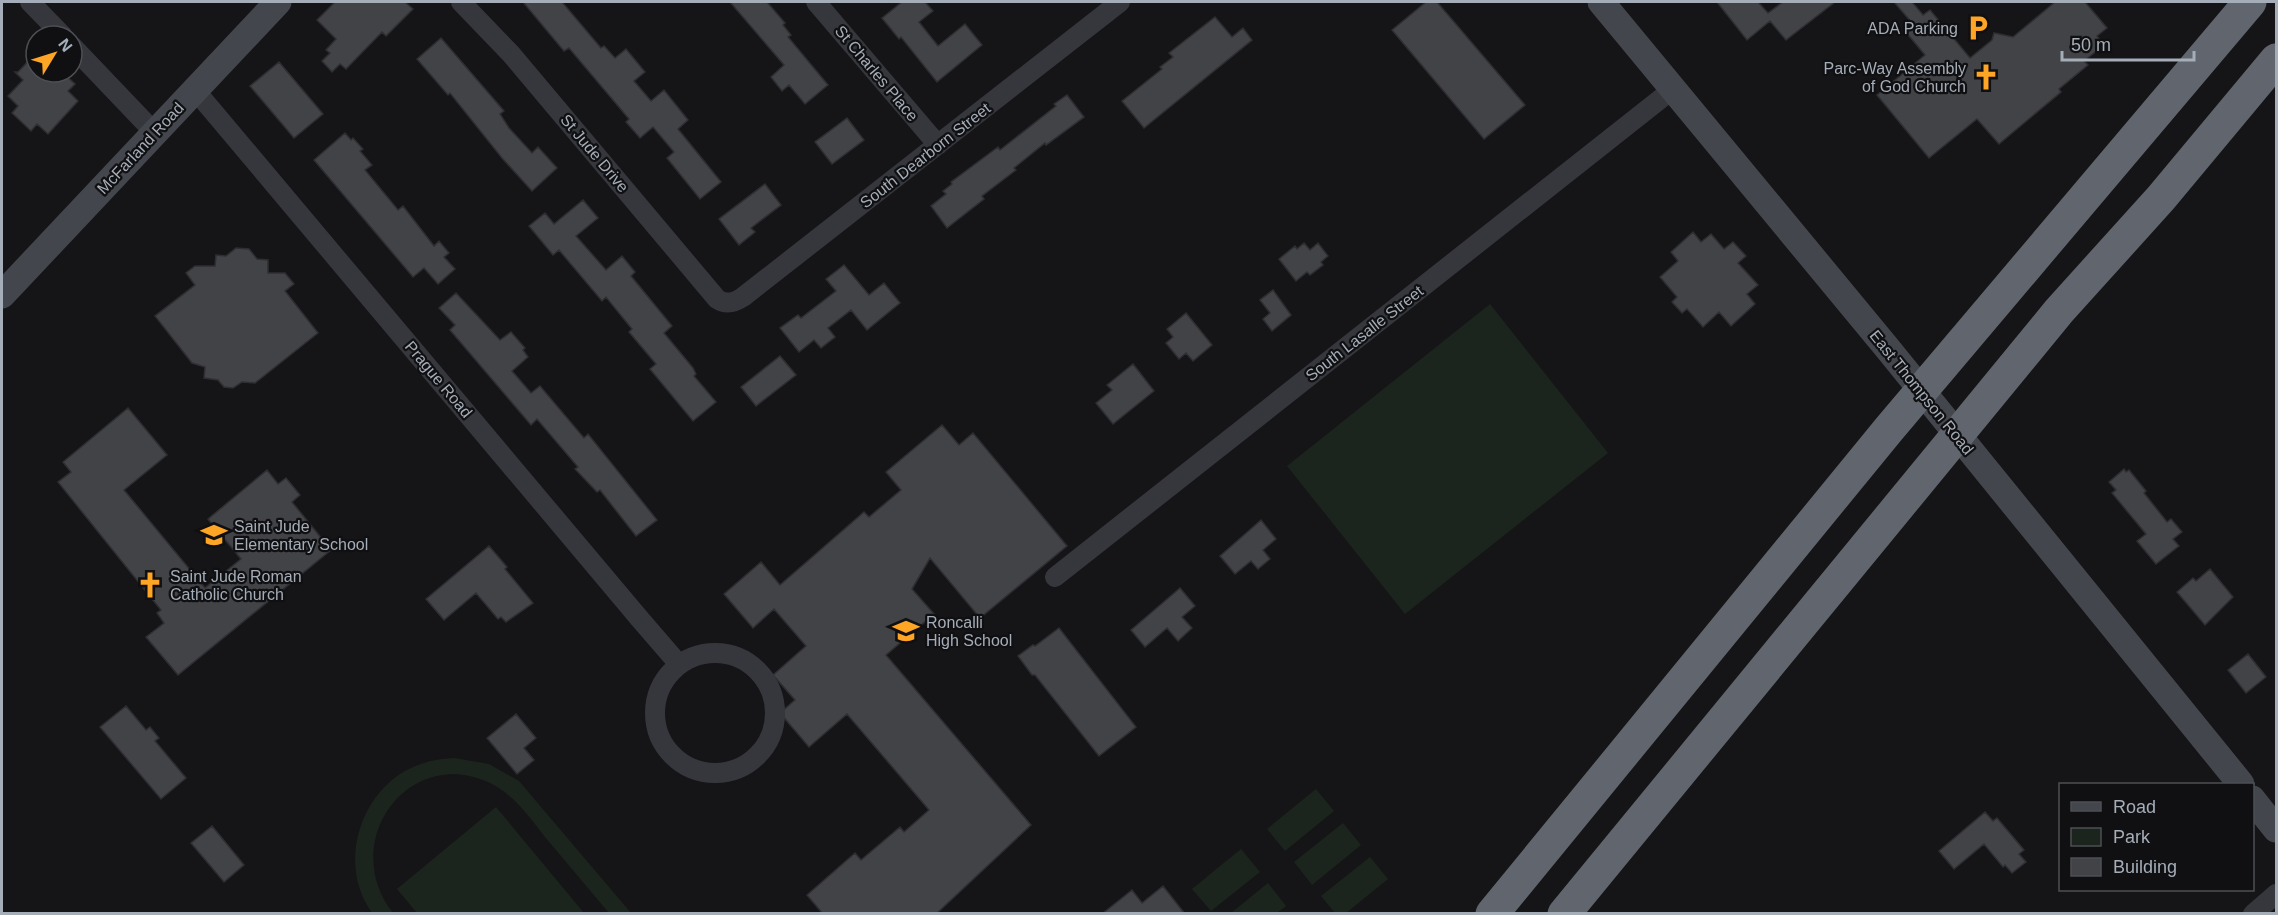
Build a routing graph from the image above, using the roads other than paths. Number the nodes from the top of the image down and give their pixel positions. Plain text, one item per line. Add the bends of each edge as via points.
1 (30, 2) edge
2 (276, 2) edge
3 (460, 2) edge
4 (816, 2) edge
5 (1120, 2) edge
6 (2250, 2) edge
7 (1608, 4) edge
8 (51, 24) edge
9 (84, 59) edge
10 (2277, 60) edge
11 (1673, 89) junction
12 (195, 90) junction
13 (154, 133) junction
14 (938, 145) junction
15 (2, 295) edge
16 (729, 303) joint
17 (1055, 577) dead end
18 (685, 661) junction
19 (2240, 783) edge
20 (2254, 800) edge
21 (2277, 829) edge
22 (2277, 894) edge
23 (1492, 914) edge
24 (1564, 914) edge
25 (2253, 914) edge

1 - 8 street
2 - 12 main road, McFarland Road
3 - 16 street, St Jude Drive via 511,54 717,299
4 - 14 street, St Charles Place
5 - 14 street, South Dearborn Street
6 - 23 highway via 1889,429
7 - 11 main road, East Thompson Road
9 - 13 street
10 - 24 highway via 2051,320
11 - 17 street, South Lasalle Street
11 - 19 main road, East Thompson Road
12 - 13 main road, McFarland Road
12 - 18 street, Prague Road via 639,618 677,662
13 - 15 main road, McFarland Road
14 - 16 street, South Dearborn Street via 743,297
18 - 18 street via 663,684 657,700 660,734 669,751 700,771 719,773 753,760 773,731 773,695 765,679 753,666 720,653
20 - 21 main road
22 - 25 street

